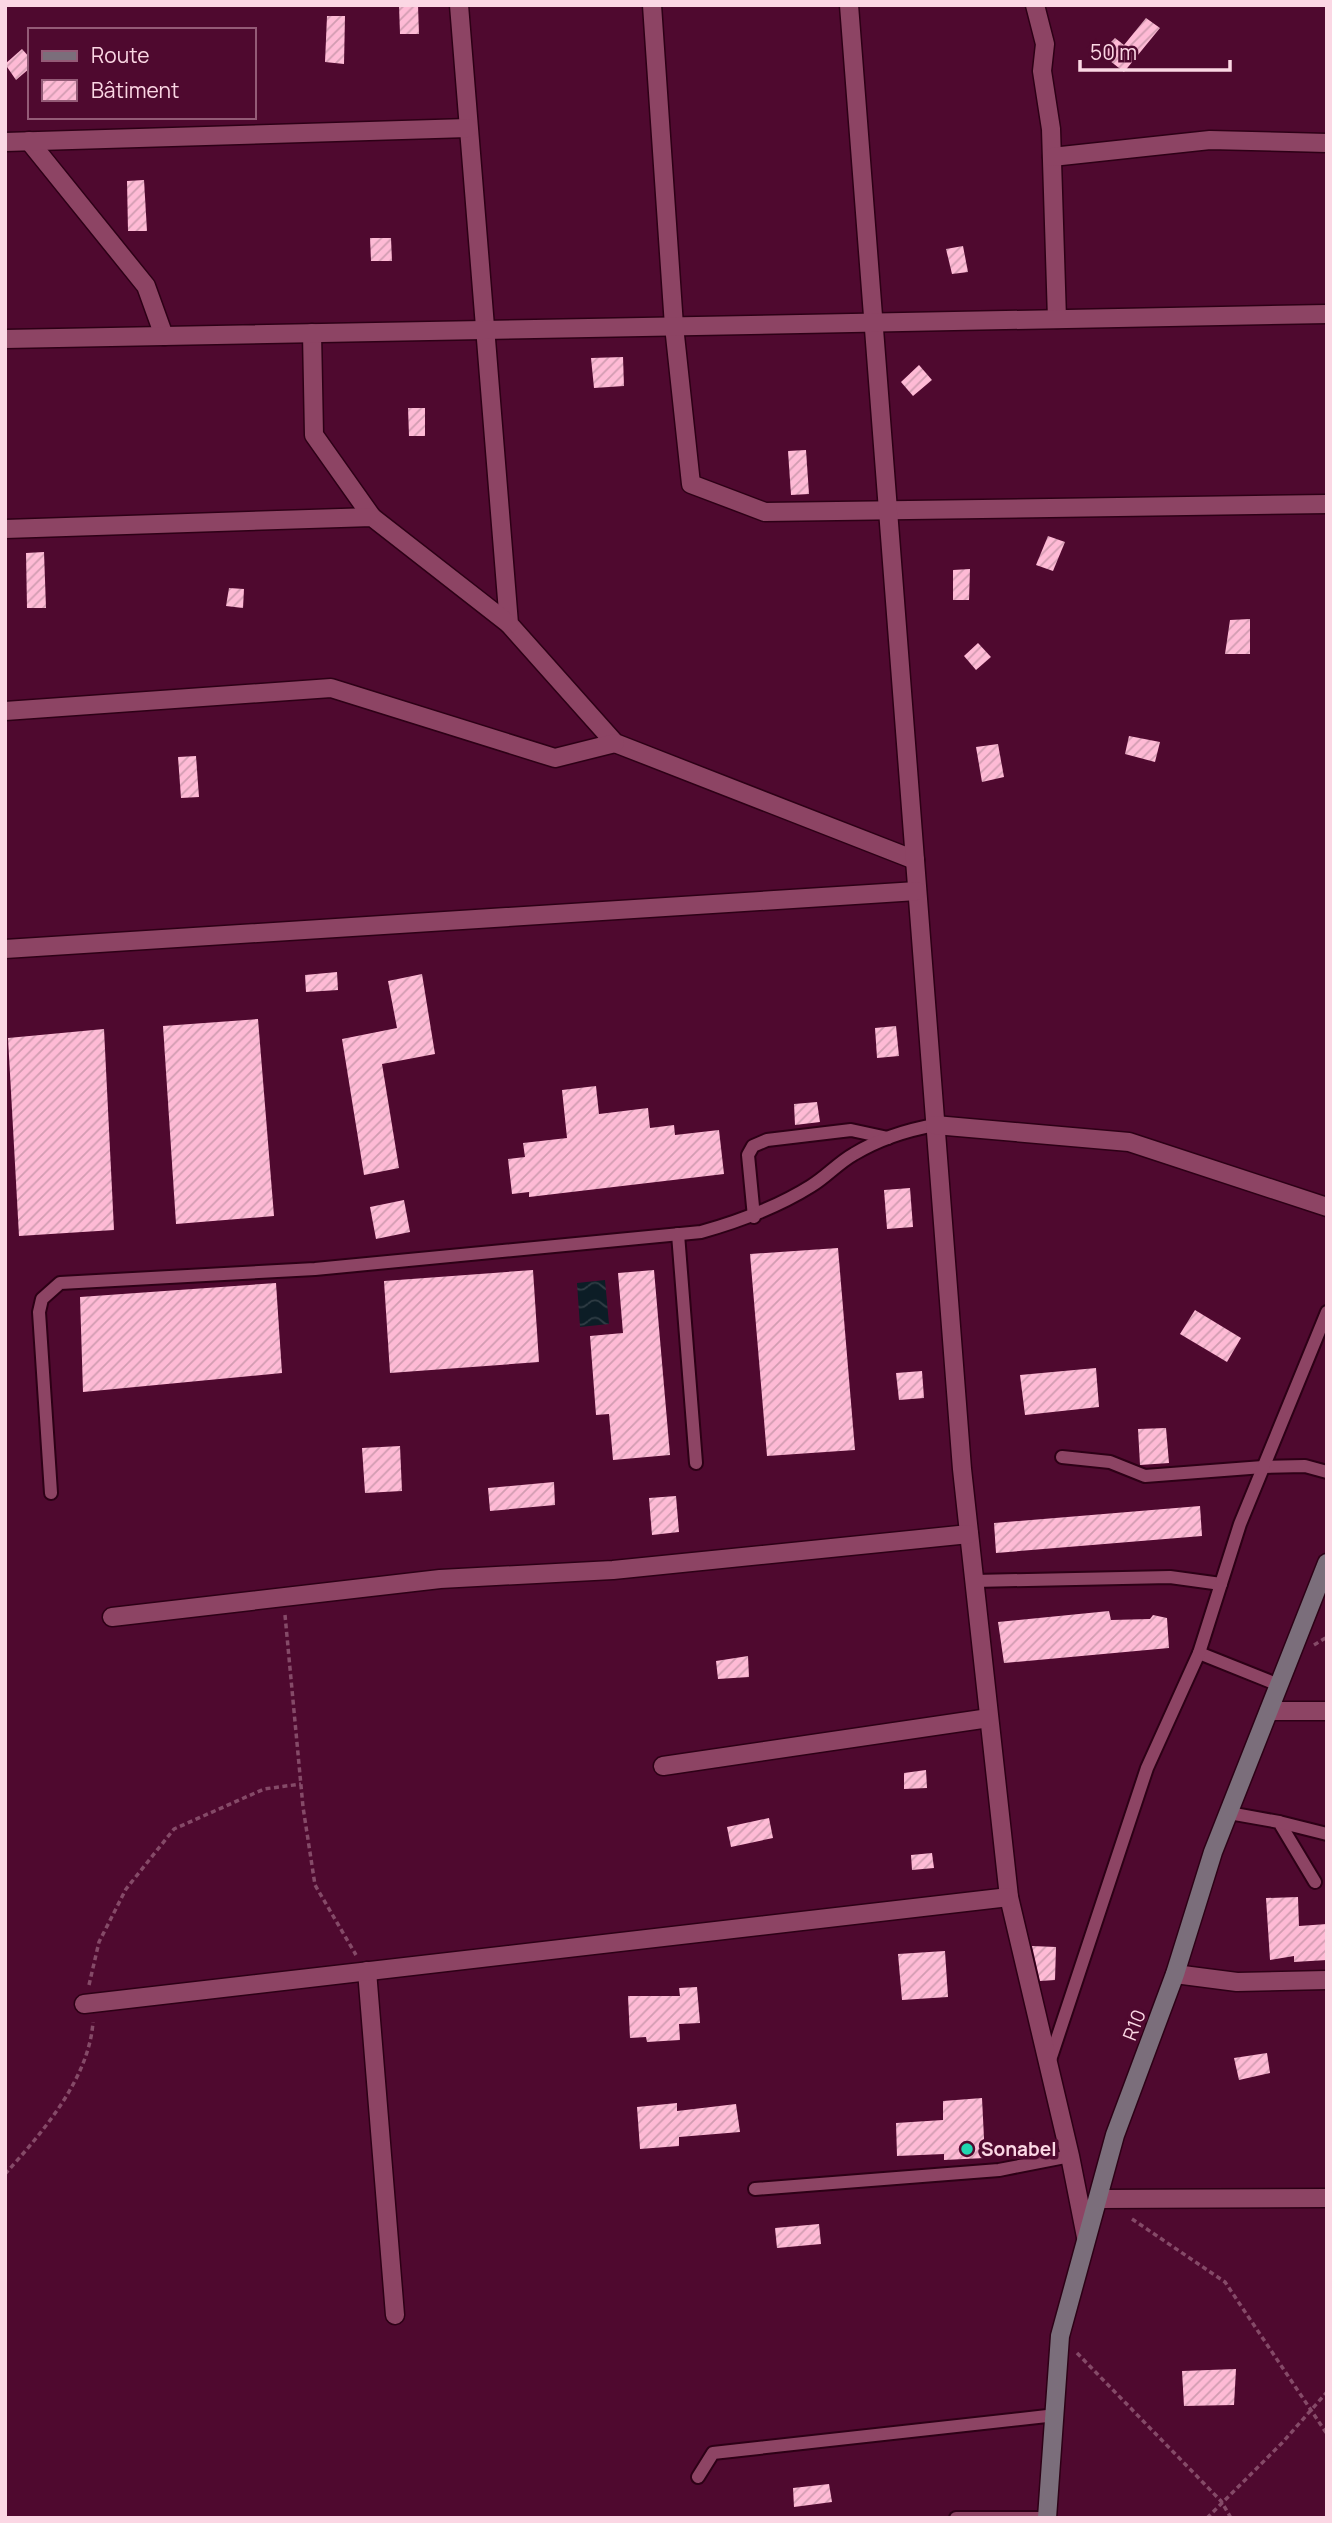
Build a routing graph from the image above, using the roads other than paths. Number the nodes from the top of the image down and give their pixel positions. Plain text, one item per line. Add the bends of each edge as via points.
1 (458, 5) edge
2 (652, 5) edge
3 (849, 5) edge
4 (1035, 5) edge
5 (468, 128) junction
6 (29, 141) junction
7 (5, 142) edge
8 (1327, 143) edge
9 (1052, 158) junction
10 (1327, 314) edge
11 (1057, 319) junction
12 (873, 323) junction
13 (674, 326) junction
14 (485, 330) junction
15 (312, 333) junction
16 (164, 336) junction
17 (5, 339) edge
18 (1327, 504) edge
19 (888, 512) junction
20 (372, 517) junction
21 (5, 529) edge
22 (509, 624) junction
23 (5, 711) edge
24 (615, 743) junction
25 (915, 860) junction
26 (917, 891) junction
27 (5, 949) edge
28 (935, 1125) junction
29 (889, 1138) junction
30 (1327, 1207) edge
31 (754, 1217) junction
32 (678, 1234) junction
33 (1327, 1312) edge
34 (1062, 1457) dead end
35 (696, 1463) dead end
36 (1263, 1467) junction
37 (1327, 1472) edge
38 (51, 1493) dead end
39 (969, 1534) junction
40 (1327, 1563) edge
41 (974, 1581) junction
42 (1221, 1584) junction
43 (112, 1617) dead end
44 (1199, 1653) junction
45 (1279, 1685) junction
46 (1269, 1711) junction
47 (1327, 1711) edge
48 (989, 1718) junction
49 (663, 1766) dead end
50 (1229, 1812) junction
51 (1279, 1822) junction
52 (1327, 1834) edge
53 (1315, 1882) dead end
54 (1009, 1897) junction
55 (367, 1971) junction
56 (1175, 1974) junction
57 (1327, 1980) edge
58 (89, 2003) road end
59 (1048, 2068) junction
60 (1070, 2156) junction
61 (755, 2189) dead end
62 (1327, 2197) edge
63 (1099, 2199) junction
64 (1086, 2237) junction
65 (394, 2315) dead end
66 (1056, 2415) junction
67 (698, 2477) dead end
68 (956, 2518) edge
69 (1047, 2518) edge

1 - 5 street
2 - 13 street
3 - 12 street
4 - 9 street via 1045,44 1042,71
5 - 6 street
5 - 14 street
6 - 7 street
6 - 16 street via 146,286
8 - 9 street via 1210,139
9 - 11 street
10 - 11 street
11 - 12 street
12 - 13 street
12 - 19 street
13 - 14 street
13 - 19 street via 691,484 765,512
14 - 15 street
14 - 22 street
15 - 16 street
15 - 20 street via 314,435
16 - 17 street
18 - 19 street
19 - 25 street
20 - 21 street
20 - 22 street
22 - 24 street
23 - 24 street via 331,688 555,758
24 - 25 street
25 - 26 street
26 - 27 street
26 - 28 street
28 - 29 lane
28 - 30 street via 1129,1142
28 - 39 street
29 - 31 lane via 853,1154 812,1185
29 - 31 lane via 851,1130 767,1140 753,1146 748,1155
31 - 32 lane
32 - 35 lane
32 - 38 lane via 315,1269 60,1283 42,1299 39,1312
33 - 36 lane
34 - 36 lane via 1110,1462 1145,1476
36 - 37 lane via 1305,1466
36 - 42 lane
39 - 41 street
39 - 43 street via 613,1570 440,1579
40 - 45 main road, R10
41 - 42 lane via 1170,1577
41 - 48 street
42 - 44 lane
44 - 45 lane
44 - 59 lane via 1147,1768
45 - 46 main road, R10
46 - 47 street
46 - 50 main road, R10
48 - 49 street
48 - 54 street
50 - 51 lane
50 - 56 main road, R10
51 - 52 lane
51 - 53 lane
54 - 55 street
54 - 59 street
55 - 58 street
55 - 65 street
56 - 57 street via 1237,1982
56 - 63 main road, R10 via 1115,2136
59 - 60 street
60 - 61 lane via 999,2170
60 - 64 street
62 - 63 street
63 - 64 main road, R10
64 - 66 main road, R10 via 1060,2336
66 - 67 lane via 713,2453
66 - 69 main road, R10
68 - 69 lane

